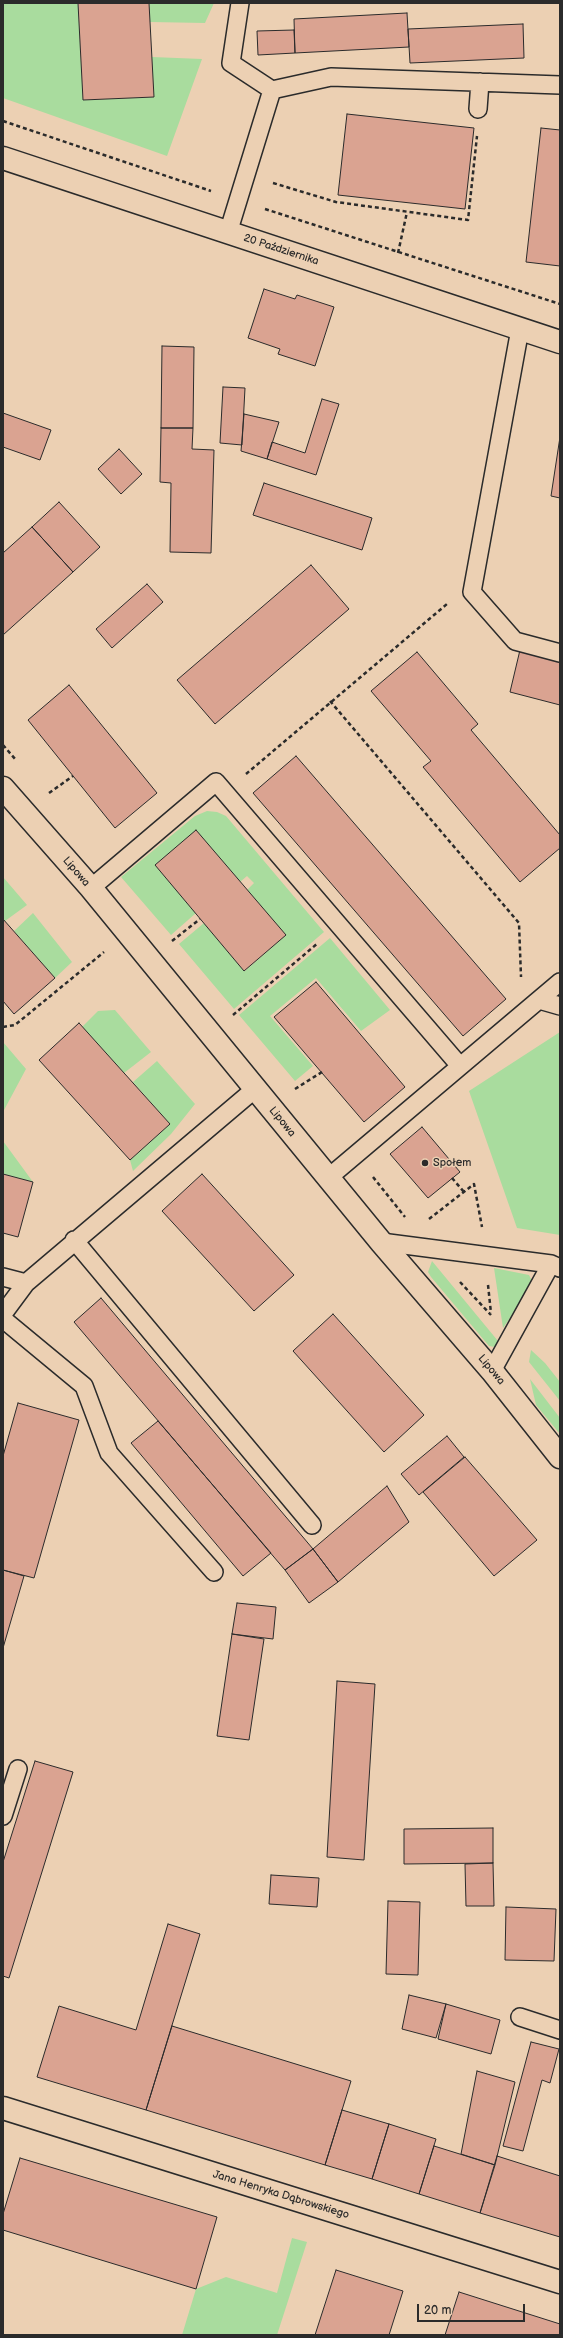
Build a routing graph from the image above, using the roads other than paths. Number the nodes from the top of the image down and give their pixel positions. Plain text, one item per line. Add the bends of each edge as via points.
1 (240, 3) edge
2 (480, 82) junction
3 (560, 84) edge
4 (272, 90) junction
5 (478, 109) dead end
6 (3, 158) edge
7 (228, 232) junction
8 (520, 329) junction
9 (560, 342) edge
10 (560, 653) edge
11 (3, 788) edge
12 (91, 888) junction
13 (560, 982) edge
14 (539, 1000) junction
15 (560, 1006) edge
16 (460, 1066) junction
17 (254, 1089) junction
18 (328, 1178) junction
19 (74, 1240) junction
20 (381, 1242) junction
21 (555, 1266) edge
22 (3, 1277) edge
23 (26, 1283) junction
24 (3, 1314) edge
25 (3, 1319) edge
26 (492, 1371) junction
27 (560, 1457) edge
28 (312, 1525) dead end
29 (214, 1572) dead end
30 (18, 1769) dead end
31 (3, 1816) edge
32 (520, 2017) dead end
33 (560, 2030) edge
34 (3, 2108) edge
35 (560, 2282) edge

1 - 4 lane via 231,63
2 - 3 lane
2 - 4 lane via 330,77
2 - 5 lane
4 - 7 lane
6 - 7 street, 20 Października
7 - 8 street, 20 Października
8 - 9 street, 20 Października
8 - 10 lane via 472,592 515,641
11 - 12 street, Lipowa
12 - 16 lane via 216,782
12 - 17 street, Lipowa
13 - 14 lane
14 - 15 lane
14 - 16 lane
16 - 18 lane
17 - 18 street, Lipowa
17 - 19 lane
18 - 20 street, Lipowa
19 - 23 lane
19 - 28 lane
20 - 21 lane
20 - 26 street, Lipowa
21 - 26 lane
22 - 23 lane
23 - 24 lane
25 - 29 lane via 84,1386 109,1453
26 - 27 street, Lipowa
30 - 31 lane
32 - 33 lane
34 - 35 street, Jana Henryka Dąbrowskiego

